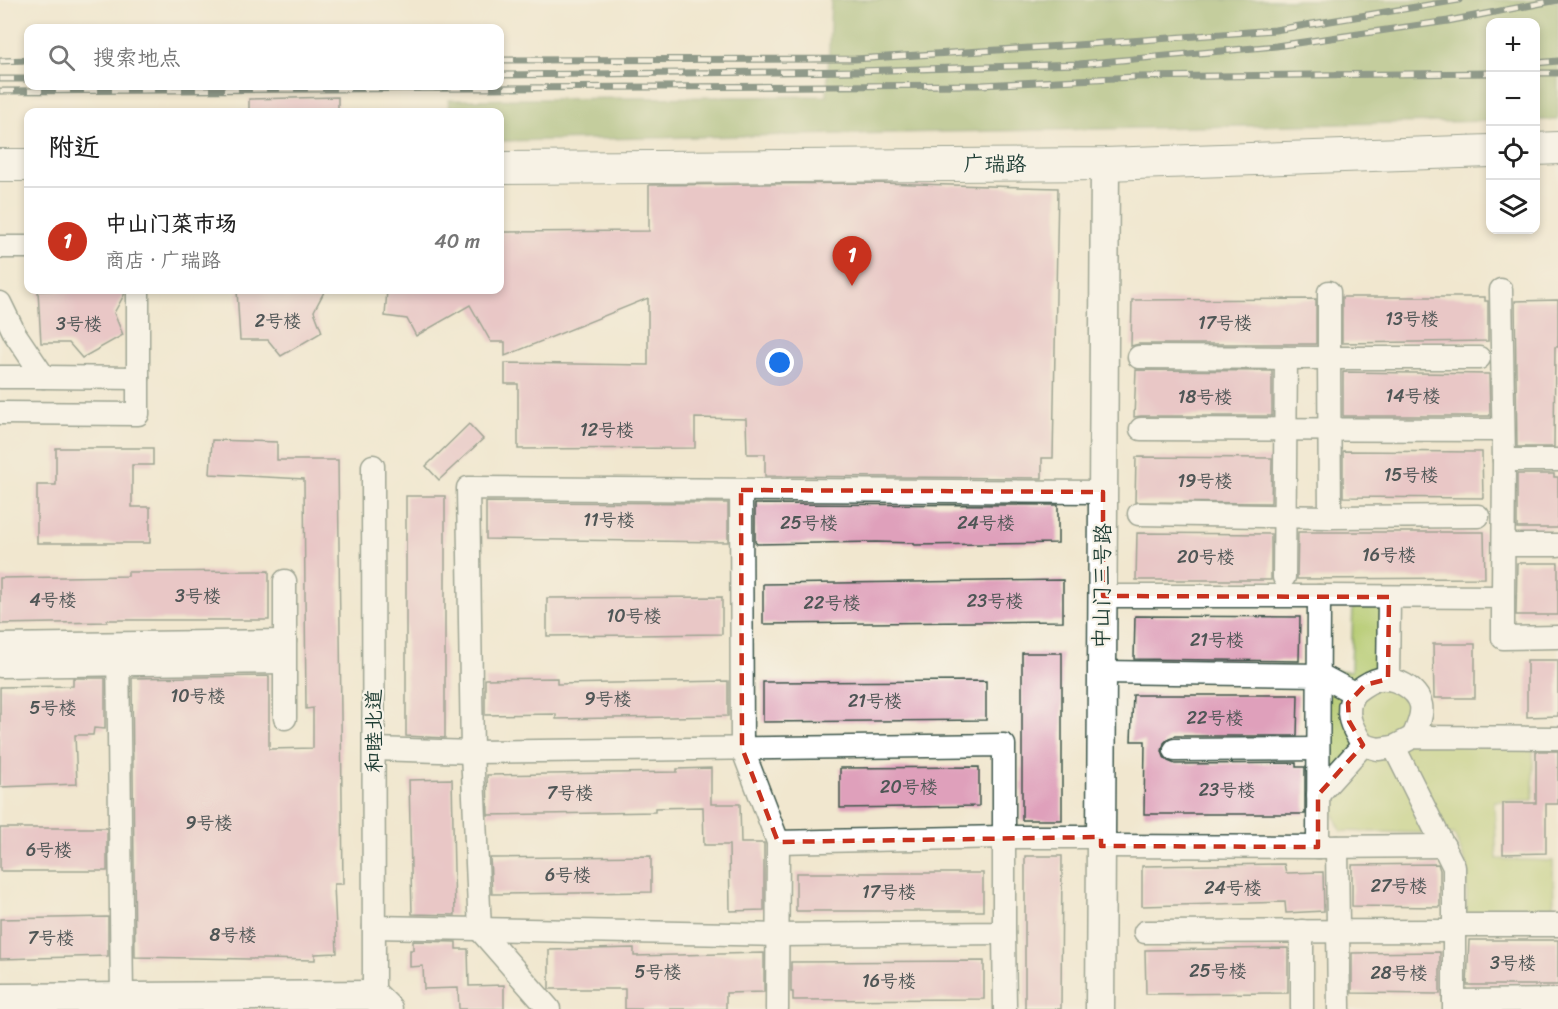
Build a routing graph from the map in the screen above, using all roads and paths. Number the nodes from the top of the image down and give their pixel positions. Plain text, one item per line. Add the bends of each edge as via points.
1 (1558, 148) edge
2 (1540, 149) edge
3 (1486, 151) edge
4 (1105, 164) junction
5 (0, 165) edge
6 (24, 165) edge
7 (504, 168) edge
8 (0, 247) edge
9 (24, 247) edge
10 (1501, 290) dead end
11 (1329, 292) dead end
12 (138, 294) edge
13 (0, 303) edge
14 (1139, 357) dead end
15 (1286, 358) junction
16 (1329, 358) junction
17 (1479, 358) dead end
18 (0, 377) edge
19 (44, 377) junction
20 (138, 378) junction
21 (0, 413) edge
22 (1141, 429) dead end
23 (1330, 429) junction
24 (1285, 430) junction
25 (1503, 430) junction
26 (1504, 460) junction
27 (1558, 460) edge
28 (373, 466) dead end
29 (741, 490) junction
30 (1103, 492) junction
31 (1138, 514) dead end
32 (1478, 516) dead end
33 (1284, 517) junction
34 (1330, 517) junction
35 (1504, 545) junction
36 (1558, 545) edge
37 (1284, 577) dead end
38 (285, 581) dead end
39 (1103, 596) junction
40 (1319, 596) junction
41 (1389, 597) junction
42 (1503, 597) junction
43 (1558, 637) edge
44 (0, 645) edge
45 (284, 651) junction
46 (119, 653) junction
47 (0, 666) edge
48 (1102, 672) junction
49 (1320, 675) junction
50 (1388, 679) junction
51 (1354, 693) junction
52 (285, 717) dead end
53 (1558, 738) edge
54 (1404, 742) junction
55 (1363, 746) junction
56 (742, 748) junction
57 (374, 749) junction
58 (1318, 749) junction
59 (1175, 750) dead end
60 (472, 752) junction
61 (1318, 795) junction
62 (1003, 837) junction
63 (778, 842) junction
64 (1101, 842) junction
65 (1444, 846) junction
66 (1328, 847) junction
67 (1558, 925) edge
68 (374, 927) junction
69 (1455, 928) junction
70 (480, 930) junction
71 (1302, 931) junction
72 (1338, 931) junction
73 (1145, 932) dead end
74 (1004, 933) junction
75 (778, 935) junction
76 (0, 998) edge
77 (122, 998) junction
78 (1558, 1000) edge
79 (381, 1002) edge
80 (1454, 1005) edge
81 (549, 1009) edge
82 (777, 1009) edge
83 (1005, 1009) edge
84 (1100, 1009) edge
85 (1302, 1009) edge
86 (1339, 1009) edge

1 - 2 main road
3 - 4 main road, 广瑞路
4 - 7 main road, 广瑞路
4 - 30 street, 中山门三号路
5 - 6 main road
8 - 9 street
10 - 25 street
11 - 16 street
12 - 20 street
13 - 19 street
14 - 15 street
15 - 16 street
15 - 24 street
16 - 17 street
16 - 23 street
18 - 19 street
19 - 20 street
20 - 21 street via 138,414
22 - 24 street
23 - 24 street
23 - 25 street
23 - 34 street
24 - 33 street
25 - 26 street
26 - 27 street
26 - 35 street
28 - 57 street, 和睦北道
29 - 30 street
29 - 56 street
29 - 60 street via 468,488
30 - 39 street, 中山门三号路
31 - 33 street
32 - 34 street
33 - 34 street
33 - 37 street
35 - 36 street
35 - 42 street
38 - 45 street
39 - 40 street
39 - 48 street, 中山门三号路
40 - 41 street
40 - 49 street
41 - 42 street
41 - 50 street
42 - 43 street via 1503,638
44 - 46 street
45 - 46 street
45 - 52 street
46 - 47 street
46 - 77 street
48 - 49 street
48 - 64 street, 中山门三号路
49 - 51 street
49 - 58 street
50 - 51 street via 1377,680
50 - 54 street via 1413,690 1421,705 1420,723
51 - 55 street via 1348,704 1350,721
53 - 54 street
54 - 55 street via 1378,749
54 - 65 street
55 - 61 street
56 - 60 street
56 - 62 street via 1004,745
56 - 63 street
57 - 60 street
57 - 68 street, 和睦北道
58 - 59 street
58 - 61 street
60 - 70 street
61 - 66 street
62 - 63 street
62 - 64 street
62 - 74 street
63 - 75 street
64 - 66 street
64 - 84 street, 中山门三号路
65 - 66 street
65 - 69 street via 1454,867
66 - 72 street
67 - 69 street
68 - 70 street
68 - 79 street, 和睦北道
69 - 72 street
69 - 80 street
70 - 75 street
70 - 81 street
71 - 72 street
71 - 73 street
71 - 85 street
72 - 86 street
74 - 75 street
74 - 83 street
75 - 82 street
76 - 77 street
77 - 79 street
78 - 80 street

